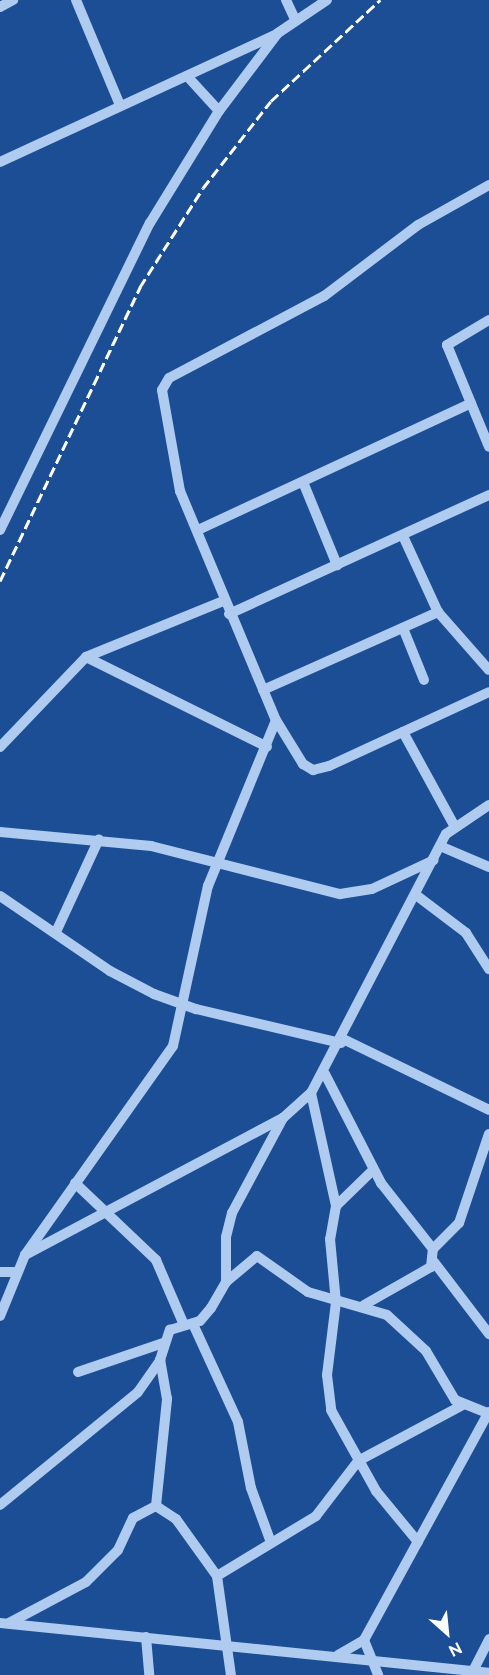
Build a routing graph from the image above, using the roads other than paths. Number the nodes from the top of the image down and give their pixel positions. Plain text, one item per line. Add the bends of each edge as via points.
1 (13, 0) edge
2 (76, 0) edge
3 (286, 0) edge
4 (327, 0) edge
5 (0, 7) edge
6 (296, 21) junction
7 (278, 33) junction
8 (187, 76) junction
9 (120, 105) junction
10 (219, 111) junction
11 (0, 162) edge
12 (489, 185) edge
13 (489, 320) edge
14 (471, 404) junction
15 (489, 447) edge
16 (303, 482) junction
17 (489, 495) edge
18 (0, 530) edge
19 (198, 530) junction
20 (403, 536) junction
21 (337, 565) junction
22 (223, 601) junction
23 (438, 612) junction
24 (229, 614) junction
25 (404, 628) junction
26 (86, 657) junction
27 (489, 670) edge
28 (424, 680) dead end
29 (263, 690) junction
30 (489, 692) edge
31 (276, 720) junction
32 (404, 732) junction
33 (0, 747) edge
34 (267, 747) junction
35 (489, 805) edge
36 (454, 825) junction
37 (0, 832) edge
38 (99, 839) junction
39 (440, 846) junction
40 (219, 860) junction
41 (434, 860) junction
42 (489, 867) edge
43 (0, 896) edge
44 (416, 896) junction
45 (56, 932) junction
46 (488, 964) edge
47 (184, 1005) junction
48 (342, 1041) junction
49 (325, 1074) junction
50 (311, 1093) junction
51 (489, 1110) edge
52 (283, 1118) junction
53 (489, 1134) edge
54 (373, 1170) junction
55 (75, 1183) junction
56 (336, 1206) junction
57 (104, 1214) junction
58 (433, 1249) junction
59 (25, 1255) junction
60 (434, 1262) junction
61 (0, 1272) edge
62 (16, 1272) junction
63 (226, 1282) junction
64 (336, 1302) junction
65 (364, 1305) junction
66 (0, 1316) edge
67 (188, 1325) junction
68 (489, 1334) edge
69 (163, 1343) junction
70 (160, 1360) junction
71 (78, 1372) dead end
72 (462, 1405) junction
73 (488, 1416) edge
74 (358, 1461) junction
75 (0, 1505) edge
76 (156, 1506) junction
77 (270, 1540) junction
78 (418, 1542) junction
79 (217, 1576) junction
80 (4, 1623) edge
81 (146, 1636) junction
82 (489, 1639) edge
83 (364, 1640) junction
84 (226, 1646) junction
85 (338, 1655) junction
86 (374, 1662) junction
87 (412, 1671) edge
88 (473, 1671) junction
89 (489, 1673) edge
90 (150, 1675) edge
91 (231, 1675) edge
92 (378, 1675) edge

1 - 5 street
2 - 9 street
3 - 6 street
4 - 6 street
6 - 7 street
7 - 8 street
7 - 10 street
8 - 9 street
8 - 10 street
9 - 11 street
10 - 18 street via 100,318
12 - 19 street via 418,225 324,296 166,382 162,396 177,481
13 - 14 street via 447,340
14 - 15 street
14 - 16 street
16 - 19 street
16 - 21 street
17 - 20 street
19 - 22 street
20 - 21 street
20 - 23 street
21 - 24 street
22 - 24 street
22 - 26 street
23 - 25 street
23 - 27 street
24 - 29 street
25 - 28 street
25 - 29 street
26 - 33 street
26 - 34 street
29 - 31 street
30 - 32 street
31 - 32 street via 303,764 313,770
31 - 34 street
32 - 36 street
34 - 40 street
35 - 36 street
36 - 39 street
37 - 38 street
38 - 40 street
38 - 45 street
39 - 41 street
39 - 42 street
40 - 41 street via 340,894 372,889
40 - 47 street via 202,908
41 - 44 street
43 - 45 street
44 - 46 street via 450,917
44 - 48 street
45 - 47 street via 110,972
47 - 48 street
47 - 55 street via 173,1046
48 - 49 street
48 - 51 street
49 - 50 street
49 - 54 street
50 - 52 street
50 - 56 street
52 - 57 street
52 - 63 street via 232,1213
53 - 58 street via 459,1223
54 - 56 street
54 - 58 street via 405,1221
55 - 57 street
55 - 59 street
56 - 64 street via 330,1239
57 - 59 street
57 - 67 street via 156,1260
58 - 60 street
59 - 62 street
60 - 65 street via 419,1278
60 - 68 street
61 - 62 street
62 - 66 street
63 - 64 street via 257,1256 294,1286
63 - 67 street via 211,1308
64 - 65 street
64 - 74 street via 327,1392
65 - 72 street via 402,1323
67 - 69 street via 170,1330
67 - 77 street via 238,1422 251,1488
69 - 70 street
69 - 71 street
70 - 75 street via 123,1407
70 - 76 street via 167,1399
72 - 73 street
72 - 74 street
73 - 78 street
74 - 77 street via 328,1506 305,1525
74 - 78 street
76 - 79 street via 176,1519
76 - 80 street via 133,1518 118,1550 86,1582
77 - 79 street via 262,1553
78 - 83 street
79 - 84 street
80 - 81 street
81 - 84 street
81 - 90 street
82 - 88 street
83 - 85 street
83 - 86 street
84 - 85 street
84 - 91 street
85 - 86 street
86 - 87 street
86 - 92 street
87 - 88 street
88 - 89 street

